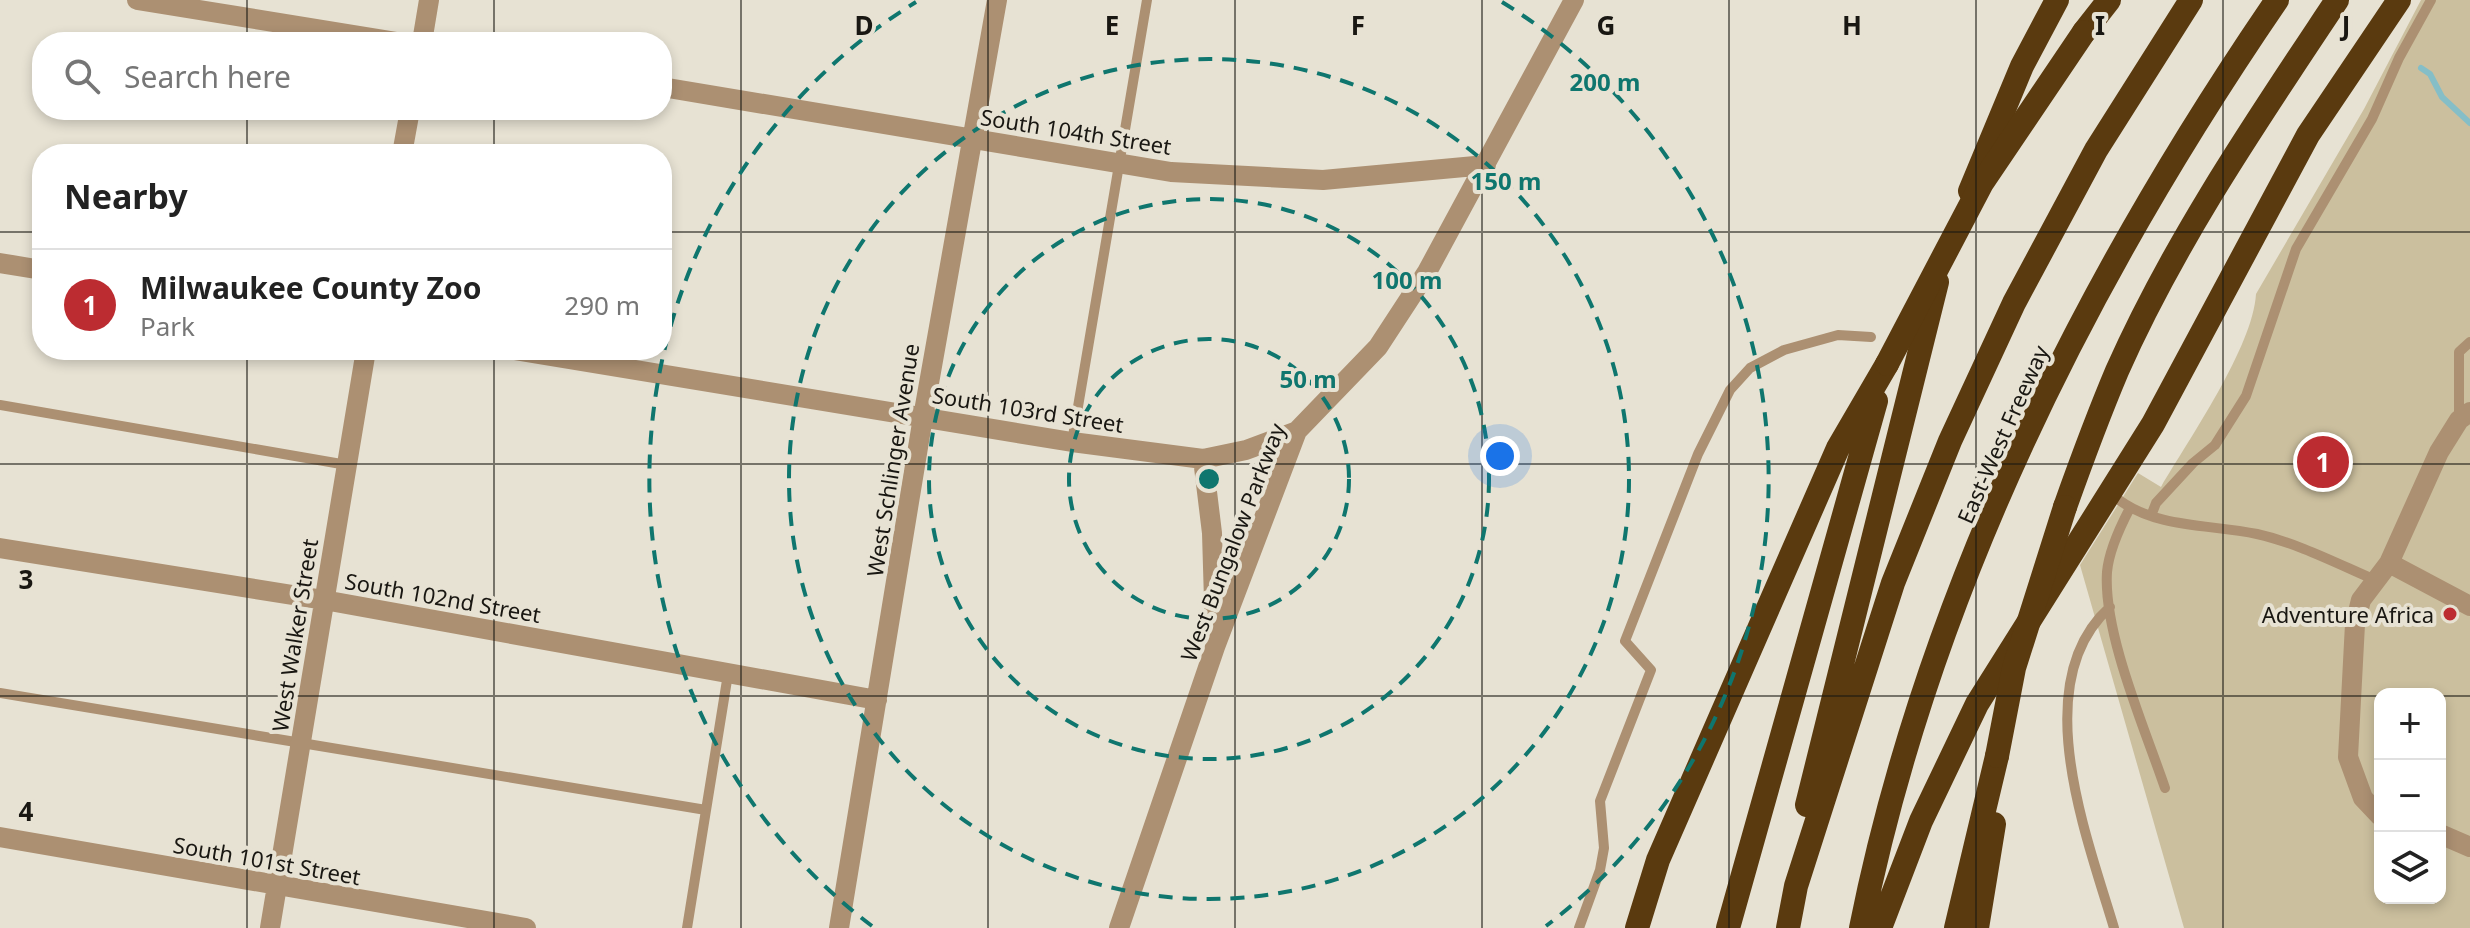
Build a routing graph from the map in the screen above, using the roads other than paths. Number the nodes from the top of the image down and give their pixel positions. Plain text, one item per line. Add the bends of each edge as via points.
1 (137, 0) edge
2 (429, 0) edge
3 (997, 0) edge
4 (1147, 0) edge
5 (1574, 0) edge
6 (2057, 0) edge
7 (2109, 0) edge
8 (2191, 0) edge
9 (2277, 0) edge
10 (2399, 0) edge
11 (2431, 0) edge
12 (2337, 1) edge
13 (335, 32) edge
14 (424, 32) edge
15 (672, 89) edge
16 (408, 120) edge
17 (973, 139) junction
18 (404, 144) edge
19 (1119, 163) junction
20 (1486, 165) junction
21 (0, 263) edge
22 (32, 268) edge
23 (1871, 337) dead end
24 (2470, 342) edge
25 (364, 360) edge
26 (575, 360) edge
27 (1887, 364) junction
28 (0, 405) edge
29 (2465, 416) edge
30 (923, 417) junction
31 (1297, 431) junction
32 (1072, 442) junction
33 (1203, 459) junction
34 (347, 465) junction
35 (2119, 500) dead end
36 (2130, 508) junction
37 (2151, 516) junction
38 (0, 548) edge
39 (2389, 563) junction
40 (2373, 579) junction
41 (324, 600) junction
42 (2470, 606) edge
43 (2110, 607) junction
44 (1215, 647) junction
45 (728, 674) junction
46 (0, 693) edge
47 (877, 700) junction
48 (300, 744) junction
49 (2165, 788) dead end
50 (706, 810) junction
51 (2374, 810) edge
52 (1986, 832) junction
53 (2446, 836) edge
54 (0, 837) edge
55 (2469, 842) edge
56 (277, 886) junction
57 (1796, 886) junction
58 (270, 928) edge
59 (526, 928) edge
60 (687, 928) edge
61 (839, 928) edge
62 (1119, 928) edge
63 (1579, 928) edge
64 (1637, 928) edge
65 (1728, 928) edge
66 (1788, 928) edge
67 (1861, 928) edge
68 (1880, 928) edge
69 (1956, 928) edge
70 (1977, 928) edge
71 (2114, 928) edge

1 - 13 street
2 - 14 street
3 - 17 street, West Schlinger Avenue
4 - 19 lane
5 - 20 street, West Bungalow Parkway
6 - 57 highway via 2013,87 1935,288 1817,759
7 - 27 highway, bridge via 1982,183
8 - 57 highway, East-West Freeway via 2096,150 2014,303 1950,441 1893,583
9 - 67 highway, East-West Freeway via 2125,241 2004,488 1928,688
10 - 68 highway via 2308,135 2153,424 1977,704 1921,821
11 - 37 lane via 2377,111 2293,256 2246,396 2215,445 2156,503
12 - 52 highway, bridge via 2272,94 2192,228 2119,368 2065,507 2014,668
15 - 17 street, South 104th Street
16 - 18 street
17 - 19 street, South 104th Street
17 - 30 street, West Schlinger Avenue
19 - 20 street, South 104th Street via 1171,172 1323,180
19 - 32 lane
20 - 31 street, West Bungalow Parkway via 1378,347
21 - 22 street
23 - 63 lane via 1838,335 1784,350 1750,368 1718,410 1625,641 1651,670 1600,801 1604,848
24 - 29 lane via 2459,352
25 - 34 street, West Walker Street
26 - 30 street, South 103rd Street
27 - 64 highway via 1838,448 1658,860
27 - 65 highway
28 - 34 lane
29 - 39 street via 2439,452
30 - 32 street, South 103rd Street
30 - 47 street, West Schlinger Avenue
31 - 33 street, South 103rd Street
31 - 44 street, West Bungalow Parkway
32 - 33 street, South 103rd Street
33 - 44 street
34 - 41 street, West Walker Street
35 - 36 lane
36 - 37 lane
36 - 43 lane via 2108,566
37 - 40 lane via 2258,534
38 - 41 street, South 102nd Street
39 - 40 street
39 - 42 street
40 - 51 street via 2355,624 2348,757 2352,776
41 - 45 street, South 102nd Street
41 - 48 street, West Walker Street
43 - 49 lane
43 - 71 lane via 2097,618 2073,661 2065,726 2080,807
44 - 62 street, West Bungalow Parkway
45 - 47 street, South 102nd Street
45 - 50 lane
46 - 48 lane
47 - 61 street, West Schlinger Avenue
48 - 50 lane
48 - 56 street, West Walker Street
50 - 60 lane
52 - 69 highway
52 - 70 highway
53 - 55 street
54 - 56 street, South 101st Street
56 - 58 street, West Walker Street
56 - 59 street, South 101st Street
57 - 66 highway, East-West Freeway

